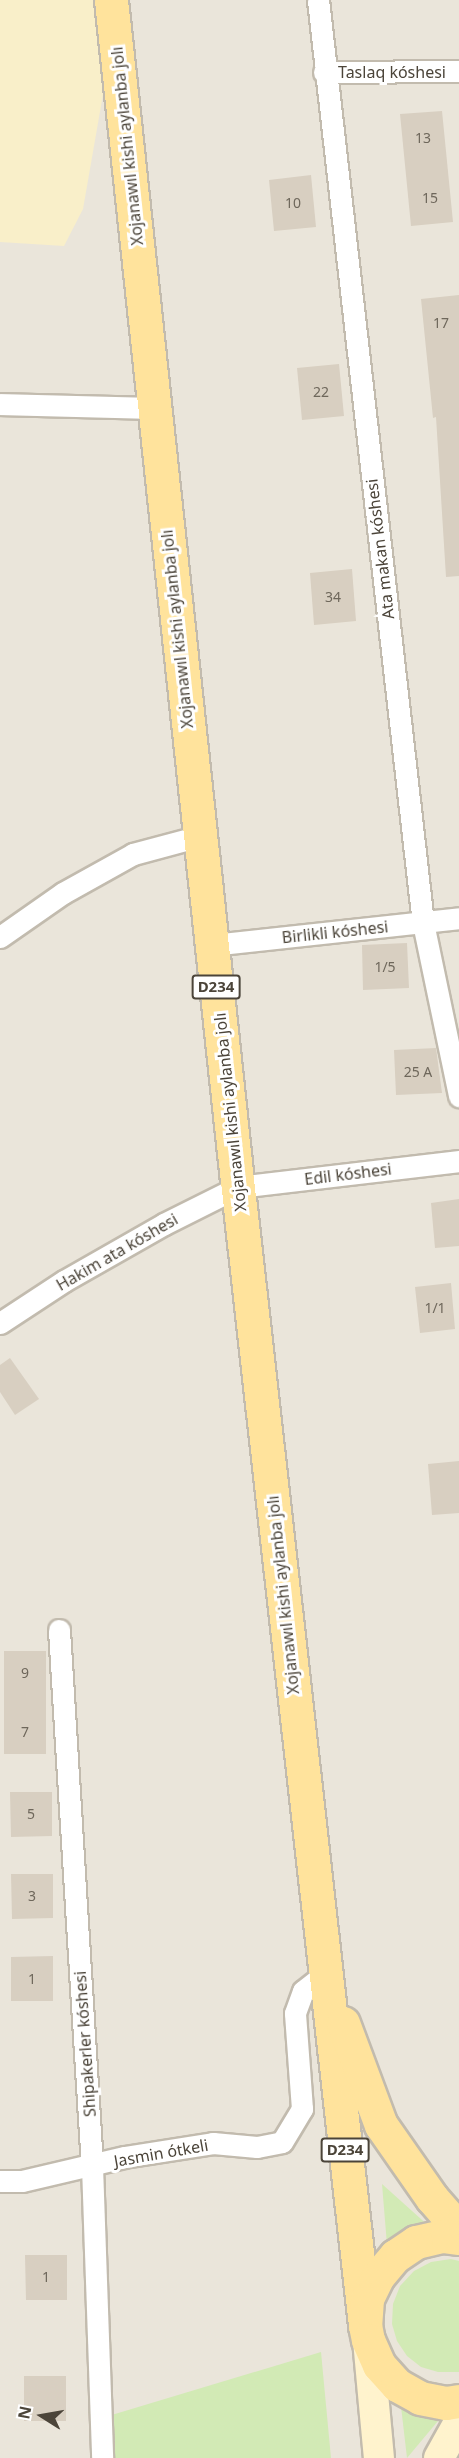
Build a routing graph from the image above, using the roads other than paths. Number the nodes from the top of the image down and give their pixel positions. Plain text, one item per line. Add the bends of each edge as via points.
1 (111, 0) edge
2 (318, 0) edge
3 (459, 71) edge
4 (324, 72) junction
5 (0, 404) edge
6 (153, 408) junction
7 (200, 836) junction
8 (459, 918) edge
9 (423, 923) junction
10 (0, 937) edge
11 (212, 945) junction
12 (459, 1096) edge
13 (459, 1161) edge
14 (238, 1187) junction
15 (0, 1323) edge
16 (59, 1630) dead end
17 (325, 1974) junction
18 (92, 2166) junction
19 (0, 2181) edge
20 (459, 2229) edge
21 (459, 2238) edge
22 (367, 2333) junction
23 (459, 2401) edge
24 (459, 2422) edge
25 (102, 2458) edge
26 (379, 2458) edge
27 (439, 2458) edge

1 - 6 main road, Xojanawıl kishi aylanba jolı / D234
2 - 4 street, Ata makan kóshesi
3 - 4 street, Taslaq kóshesi
4 - 9 street, Ata makan kóshesi
5 - 6 street
6 - 7 main road, Xojanawıl kishi aylanba jolı / D234
7 - 10 street via 133,855 63,893
7 - 11 main road, Xojanawıl kishi aylanba jolı / D234
8 - 9 street, Birlikli kóshesi
9 - 11 street, Birlikli kóshesi
9 - 12 street, Ata makan kóshesi
11 - 14 main road, Xojanawıl kishi aylanba jolı / D234
13 - 14 street, Edil kóshesi
14 - 15 street, Hakim ata kóshesi via 64,1281
14 - 17 main road, Xojanawıl kishi aylanba jolı / D234
16 - 18 street, Shipakerler kóshesi
17 - 18 street, Jasmin ótkeli via 303,1991 295,2013 302,2109 282,2142 257,2147 213,2143
17 - 20 main road, Xojanawıl kishi aylanba jolı / D234 via 381,2125
17 - 22 main road, Xojanawıl kishi aylanba jolı / D234
18 - 19 street, Jasmin ótkeli via 22,2181
18 - 25 street, Shipakerler kóshesi
21 - 22 main road, D234 via 442,2236 417,2242 395,2256 378,2276 368,2299
22 - 23 main road, D234 via 379,2365 397,2385 420,2398
22 - 26 main road, Xojanawıl kishi aylanba jolı / D234
24 - 27 main road

